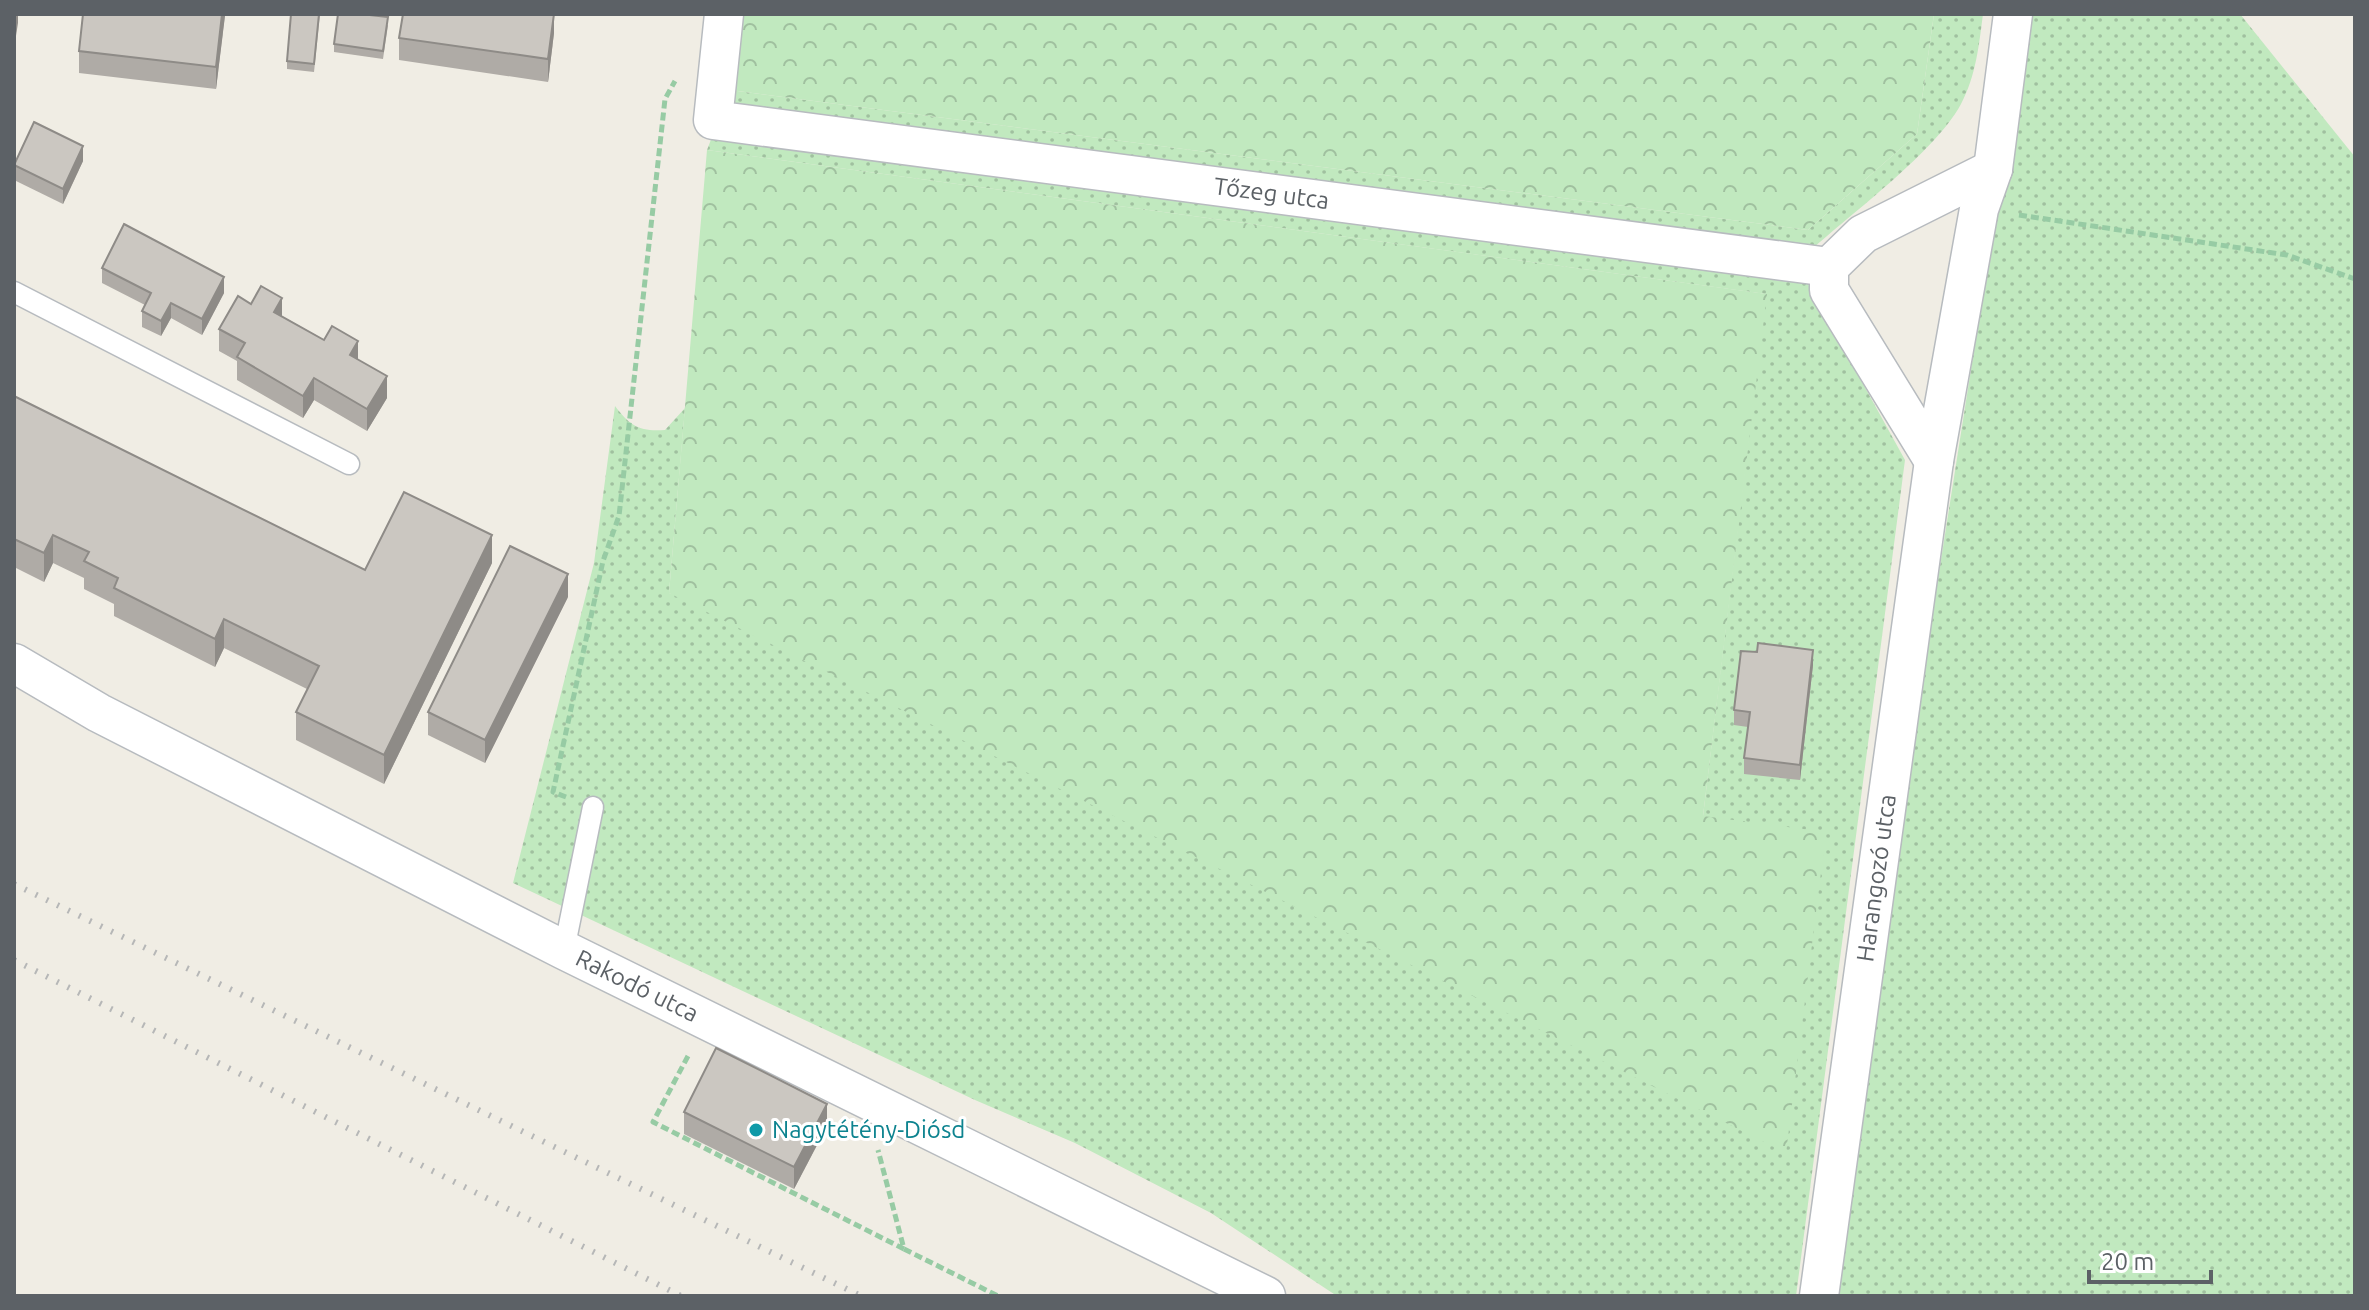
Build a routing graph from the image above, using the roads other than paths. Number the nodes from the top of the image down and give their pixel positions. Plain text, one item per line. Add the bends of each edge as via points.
1 (724, 14) edge
2 (2013, 14) edge
3 (1993, 169) junction
4 (1829, 267) junction
5 (14, 292) edge
6 (1934, 461) junction
7 (349, 464) dead end
8 (14, 663) edge
9 (593, 807) road end
10 (564, 950) junction
11 (1266, 1296) edge
12 (1819, 1296) edge

1 - 4 street, Tőzeg utca via 713,120
2 - 3 street, Harangozó utca
3 - 4 street via 1863,234
3 - 6 street, Harangozó utca via 1979,209
4 - 6 street via 1829,290
5 - 7 lane
6 - 12 street, Harangozó utca
8 - 10 street, Rakodó utca via 99,713
9 - 10 lane
10 - 11 street, Rakodó utca

